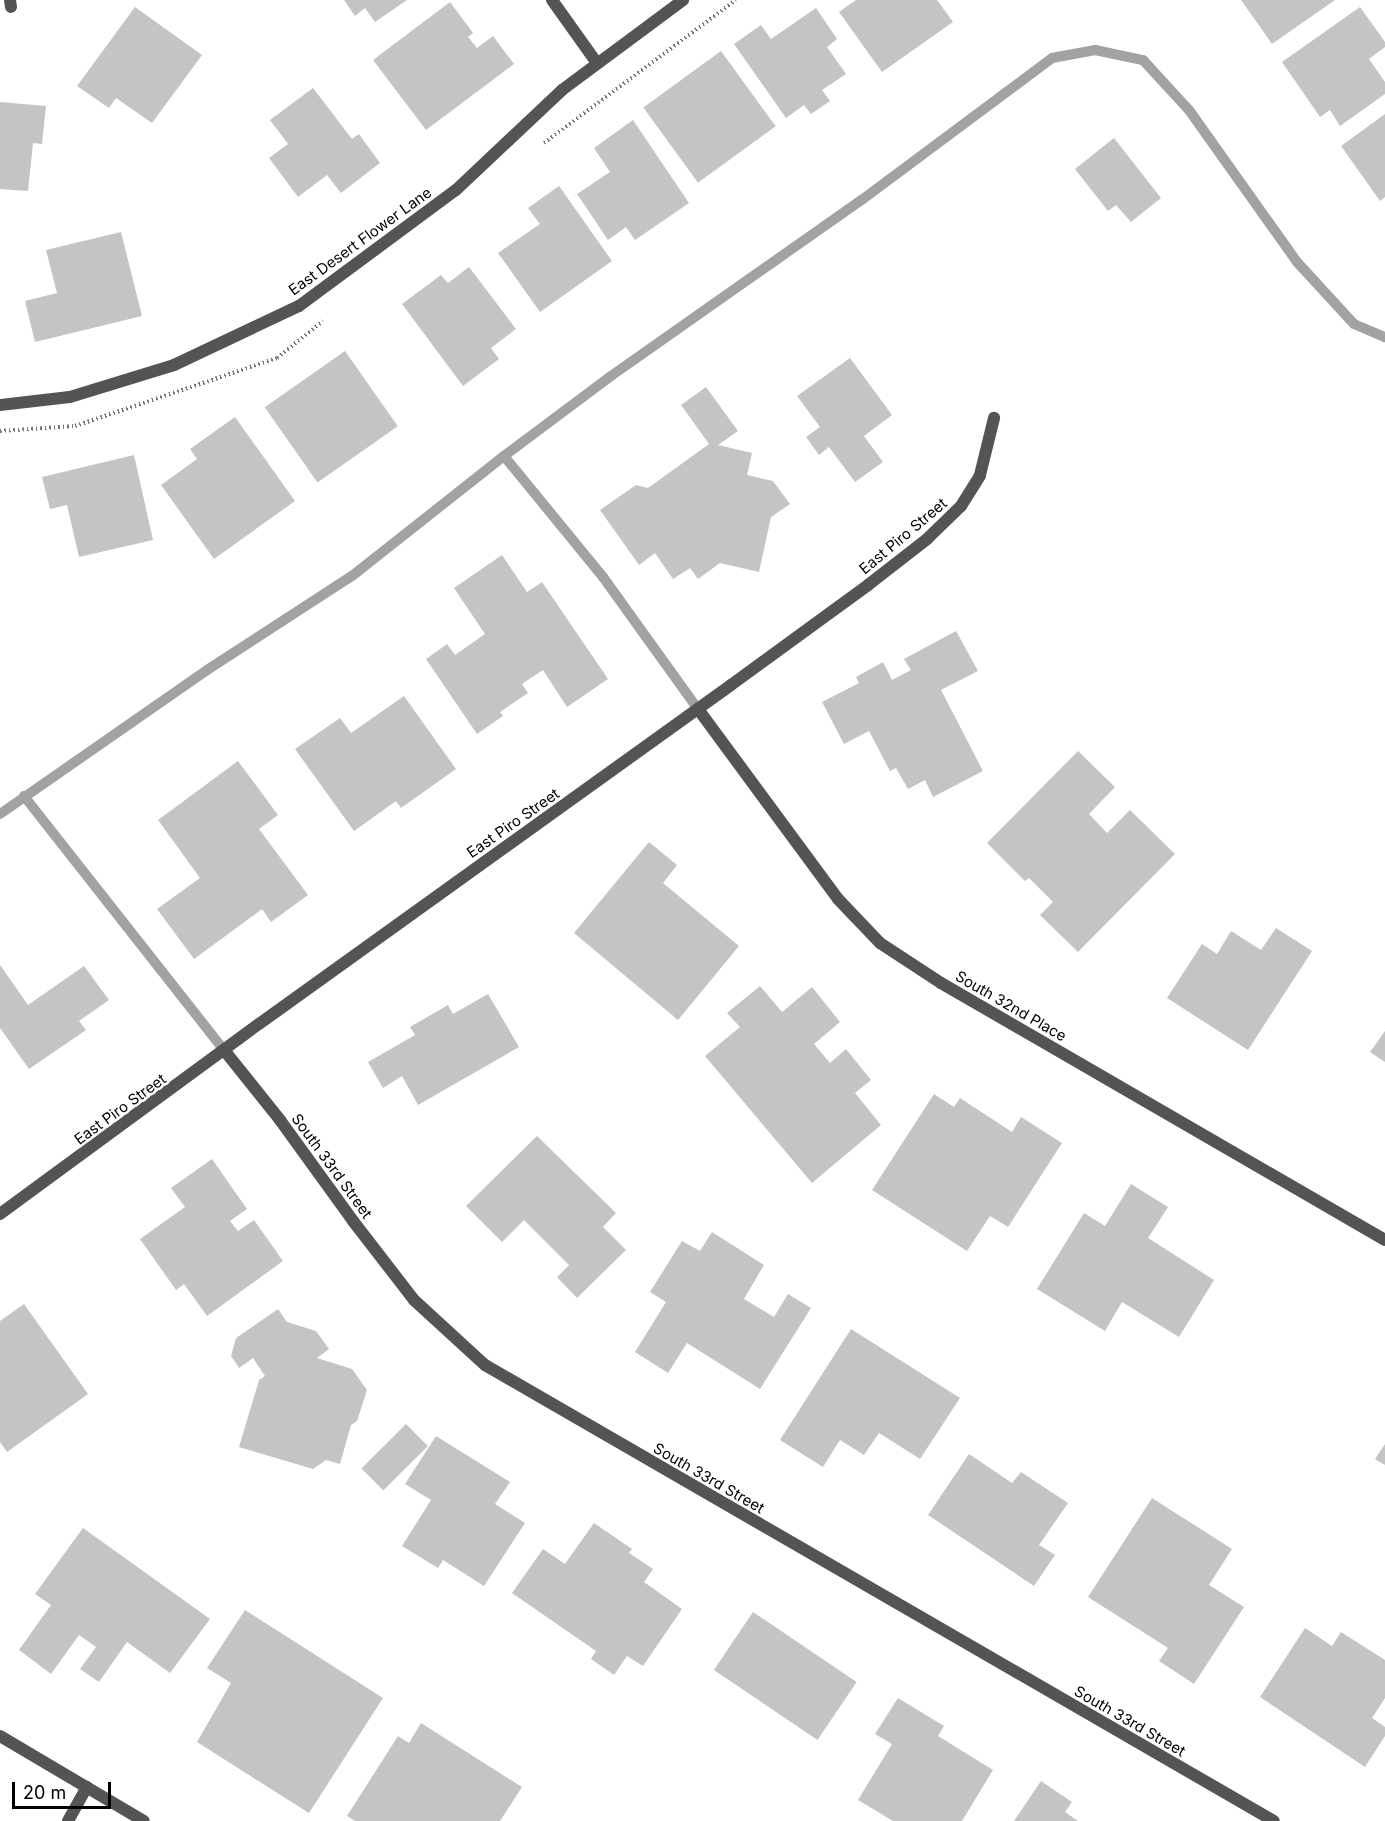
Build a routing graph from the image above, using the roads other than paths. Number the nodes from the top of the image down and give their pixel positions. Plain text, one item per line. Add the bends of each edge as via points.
1 (552, 0) edge
2 (683, 0) edge
3 (597, 63) junction
4 (0, 405) edge
5 (994, 418) dead end
6 (698, 709) junction
7 (224, 1050) junction
8 (0, 1215) edge
9 (1385, 1240) edge
10 (0, 1737) edge
11 (87, 1787) junction
12 (68, 1821) edge
13 (144, 1821) edge
14 (1274, 1821) edge

1 - 3 street
2 - 3 street, East Desert Flower Lane
3 - 4 street, East Desert Flower Lane via 562,90 456,190 298,306 174,365 70,398
5 - 6 street, East Piro Street via 980,475 961,507 868,585
6 - 7 street, East Piro Street
6 - 9 street, South 32nd Place via 838,899 880,943 941,983
7 - 8 street, East Piro Street
7 - 14 street, South 33rd Street via 414,1300 485,1365
10 - 11 street
11 - 12 street
11 - 13 street

